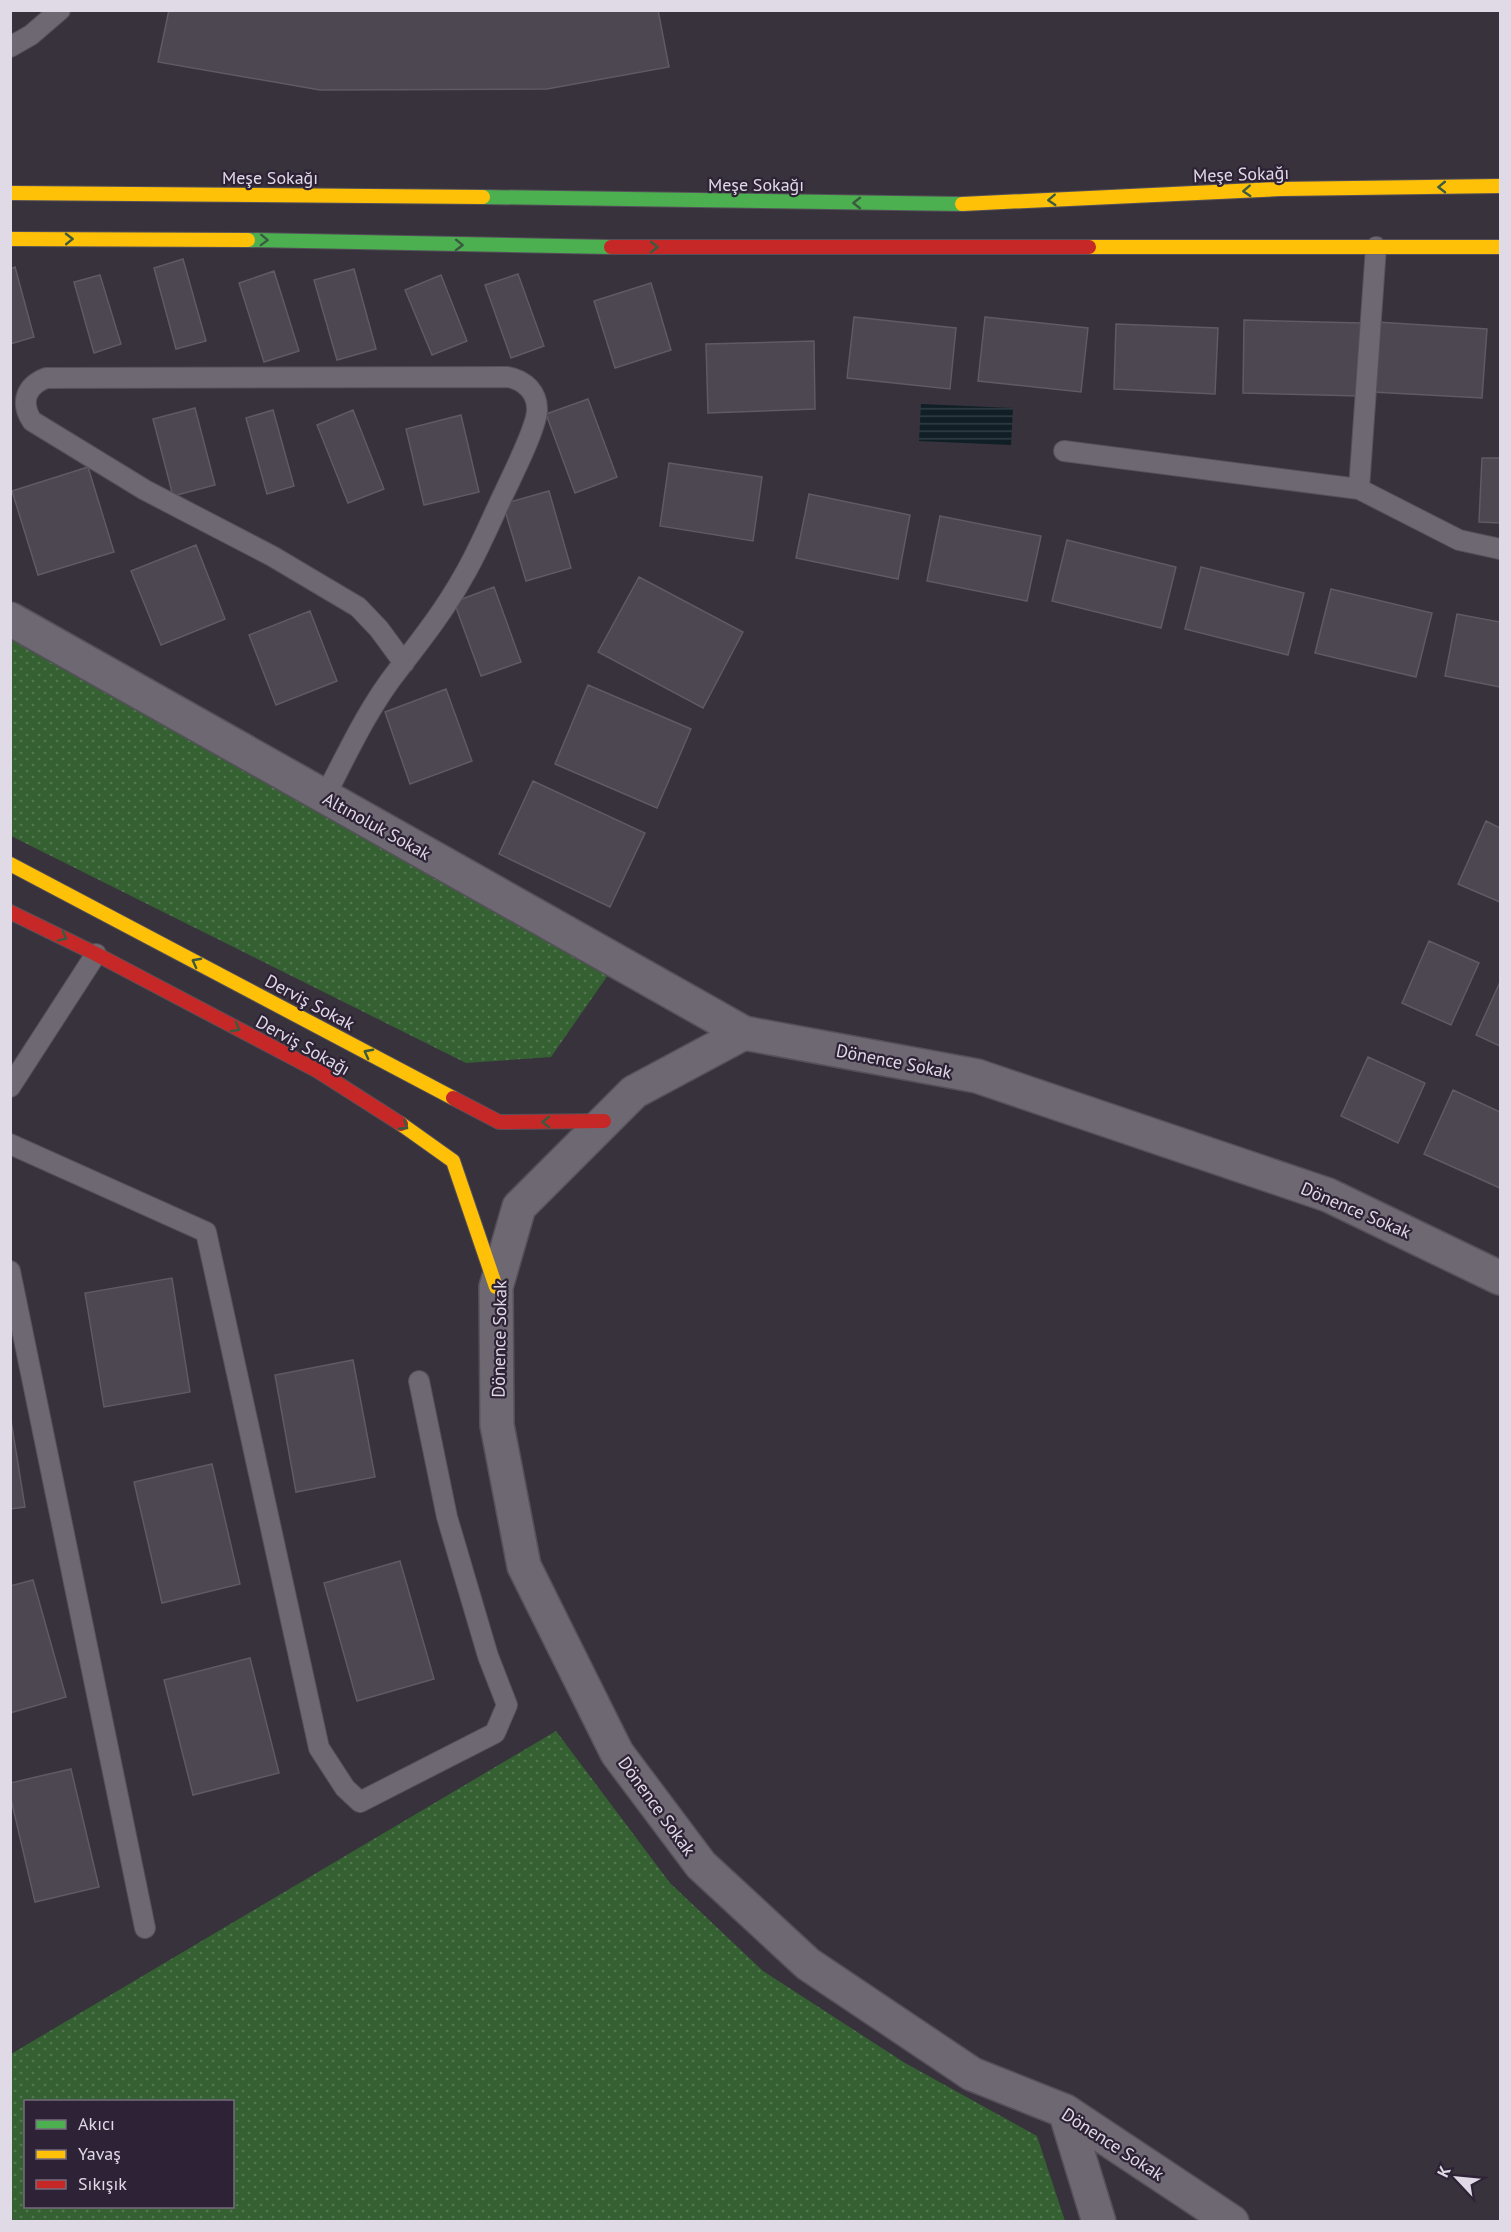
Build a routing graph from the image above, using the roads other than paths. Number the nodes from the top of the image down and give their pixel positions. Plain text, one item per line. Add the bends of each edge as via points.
1 (60, 10) edge
2 (10, 47) edge
3 (1500, 186) edge
4 (10, 193) edge
5 (10, 239) edge
6 (1376, 247) junction
7 (1500, 247) edge
8 (18, 402) edge
9 (1064, 451) dead end
10 (1359, 489) junction
11 (1500, 549) edge
12 (10, 619) edge
13 (404, 663) junction
14 (325, 796) junction
15 (10, 864) edge
16 (10, 912) edge
17 (96, 954) junction
18 (744, 1033) junction
19 (10, 1087) edge
20 (604, 1121) junction
21 (10, 1144) edge
22 (10, 1271) edge
23 (1500, 1278) edge
24 (496, 1287) junction
25 (419, 1381) dead end
26 (145, 1928) dead end
27 (1065, 2111) junction
28 (1099, 2222) edge
29 (1232, 2222) edge

1 - 2 lane
3 -> 4 street, Meşe Sokağı via 1280,189 977,204
5 -> 6 street via 186,238 670,248
6 - 7 street
6 - 10 lane
8 - 13 lane via 32,421 145,490 272,556 358,607
8 - 13 lane via 46,378 508,377 524,383 535,396 537,414 516,467 464,576 438,619
9 - 10 lane
10 - 11 lane via 1459,540
12 - 14 street, Altınoluk Sokak
13 - 14 lane via 369,713
14 - 18 street, Altınoluk Sokak
20 -> 15 street, Derviş Sokak via 499,1122
16 -> 17 street, Derviş Sokağı
17 - 19 lane
17 -> 24 street, Derviş Sokağı via 318,1071 453,1161
18 - 20 street, Dönence Sokak via 634,1092
18 - 23 street, Dönence Sokak via 977,1076 1329,1195
20 - 24 street, Dönence Sokak via 519,1207
21 - 25 lane via 206,1232 319,1748 345,1788 360,1802 495,1733 507,1704 488,1656 447,1517
22 - 26 lane
24 - 27 street, Dönence Sokak via 497,1425 524,1566 617,1753 701,1866 808,1964 972,2074
27 - 28 street
27 - 29 street, Dönence Sokak

